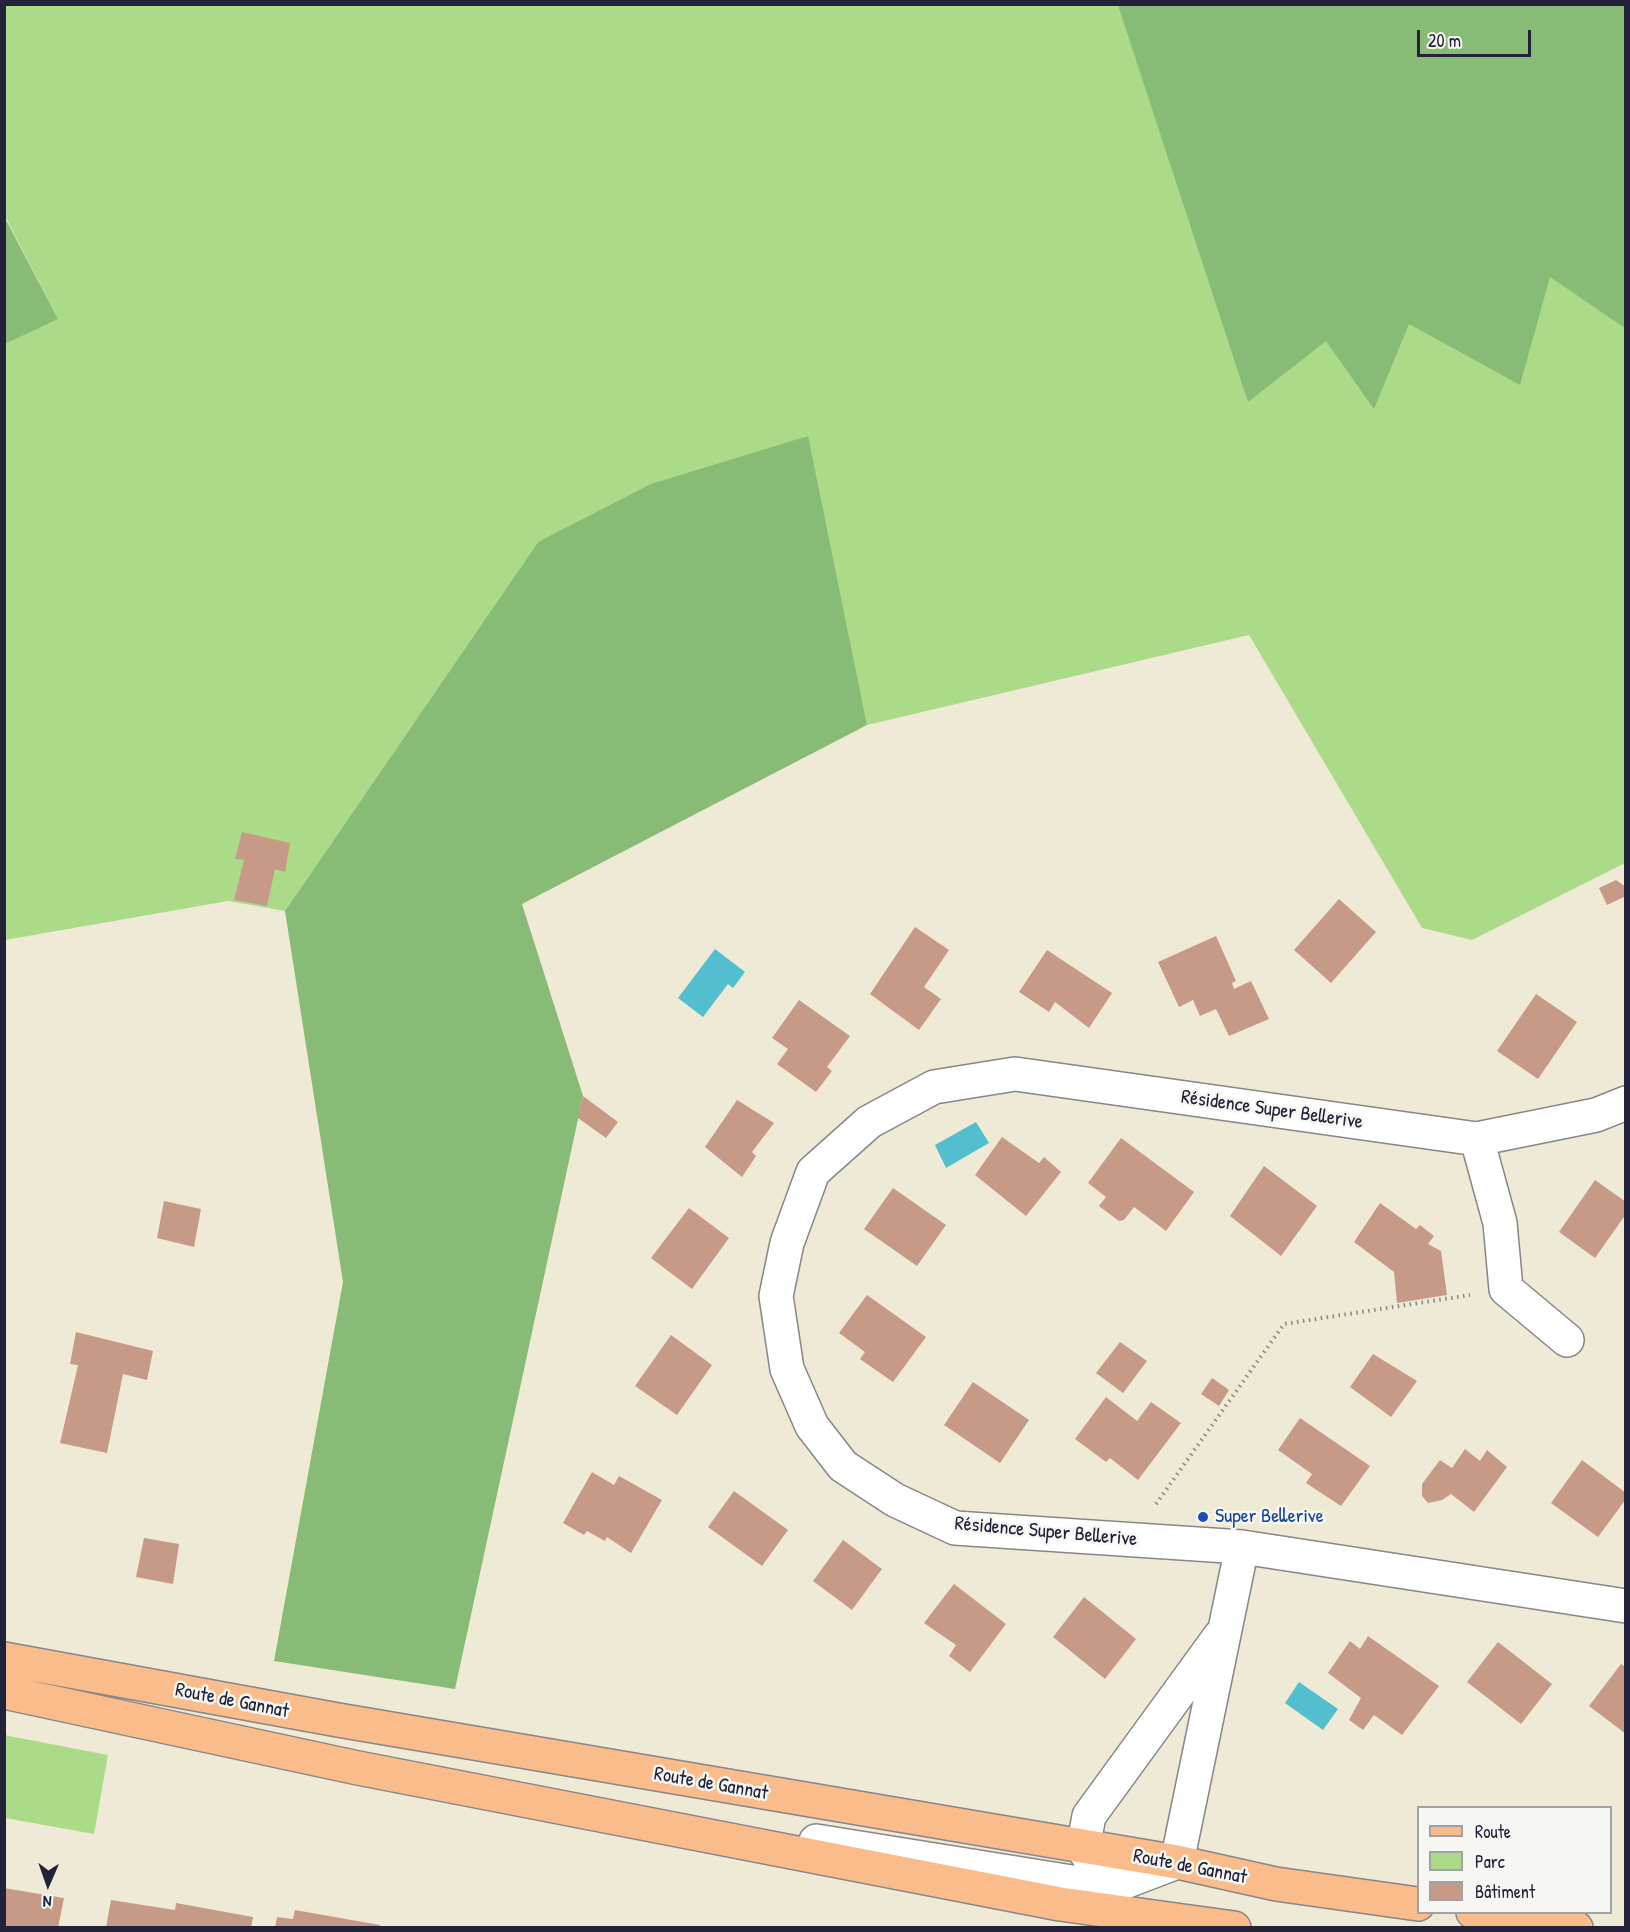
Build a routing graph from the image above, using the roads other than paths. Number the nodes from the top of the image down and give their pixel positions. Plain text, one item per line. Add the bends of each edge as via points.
1 (1626, 1103) edge
2 (1477, 1139) junction
3 (1567, 1340) dead end
4 (1242, 1547) junction
5 (1626, 1606) edge
6 (1226, 1627) junction
7 (4, 1659) edge
8 (4, 1692) edge
9 (358, 1768) junction
10 (1083, 1848) junction
11 (1177, 1862) junction
12 (1109, 1888) junction
13 (1417, 1904) edge
14 (1486, 1914) edge
15 (1177, 1921) junction
16 (1234, 1928) edge
17 (1576, 1928) edge

1 - 2 street, Résidence Super Bellerive via 1596,1115
2 - 3 street via 1500,1223 1506,1289
2 - 4 street, Résidence Super Bellerive via 1016,1074 934,1087 869,1122 813,1172 787,1243 776,1296 787,1369 812,1426 843,1466 895,1500 955,1528
4 - 5 street, Résidence Super Bellerive
4 - 6 street
6 - 10 street via 1089,1816
6 - 11 street
7 - 10 main road, Route de Gannat
8 - 9 main road, Route de Gannat
9 - 12 street
9 - 15 main road, Route de Gannat via 1060,1904
10 - 11 main road, Route de Gannat
10 - 12 street
11 - 12 street
11 - 13 main road, Route de Gannat via 1276,1884
12 - 15 street
14 - 17 main road
15 - 16 main road, Route de Gannat

